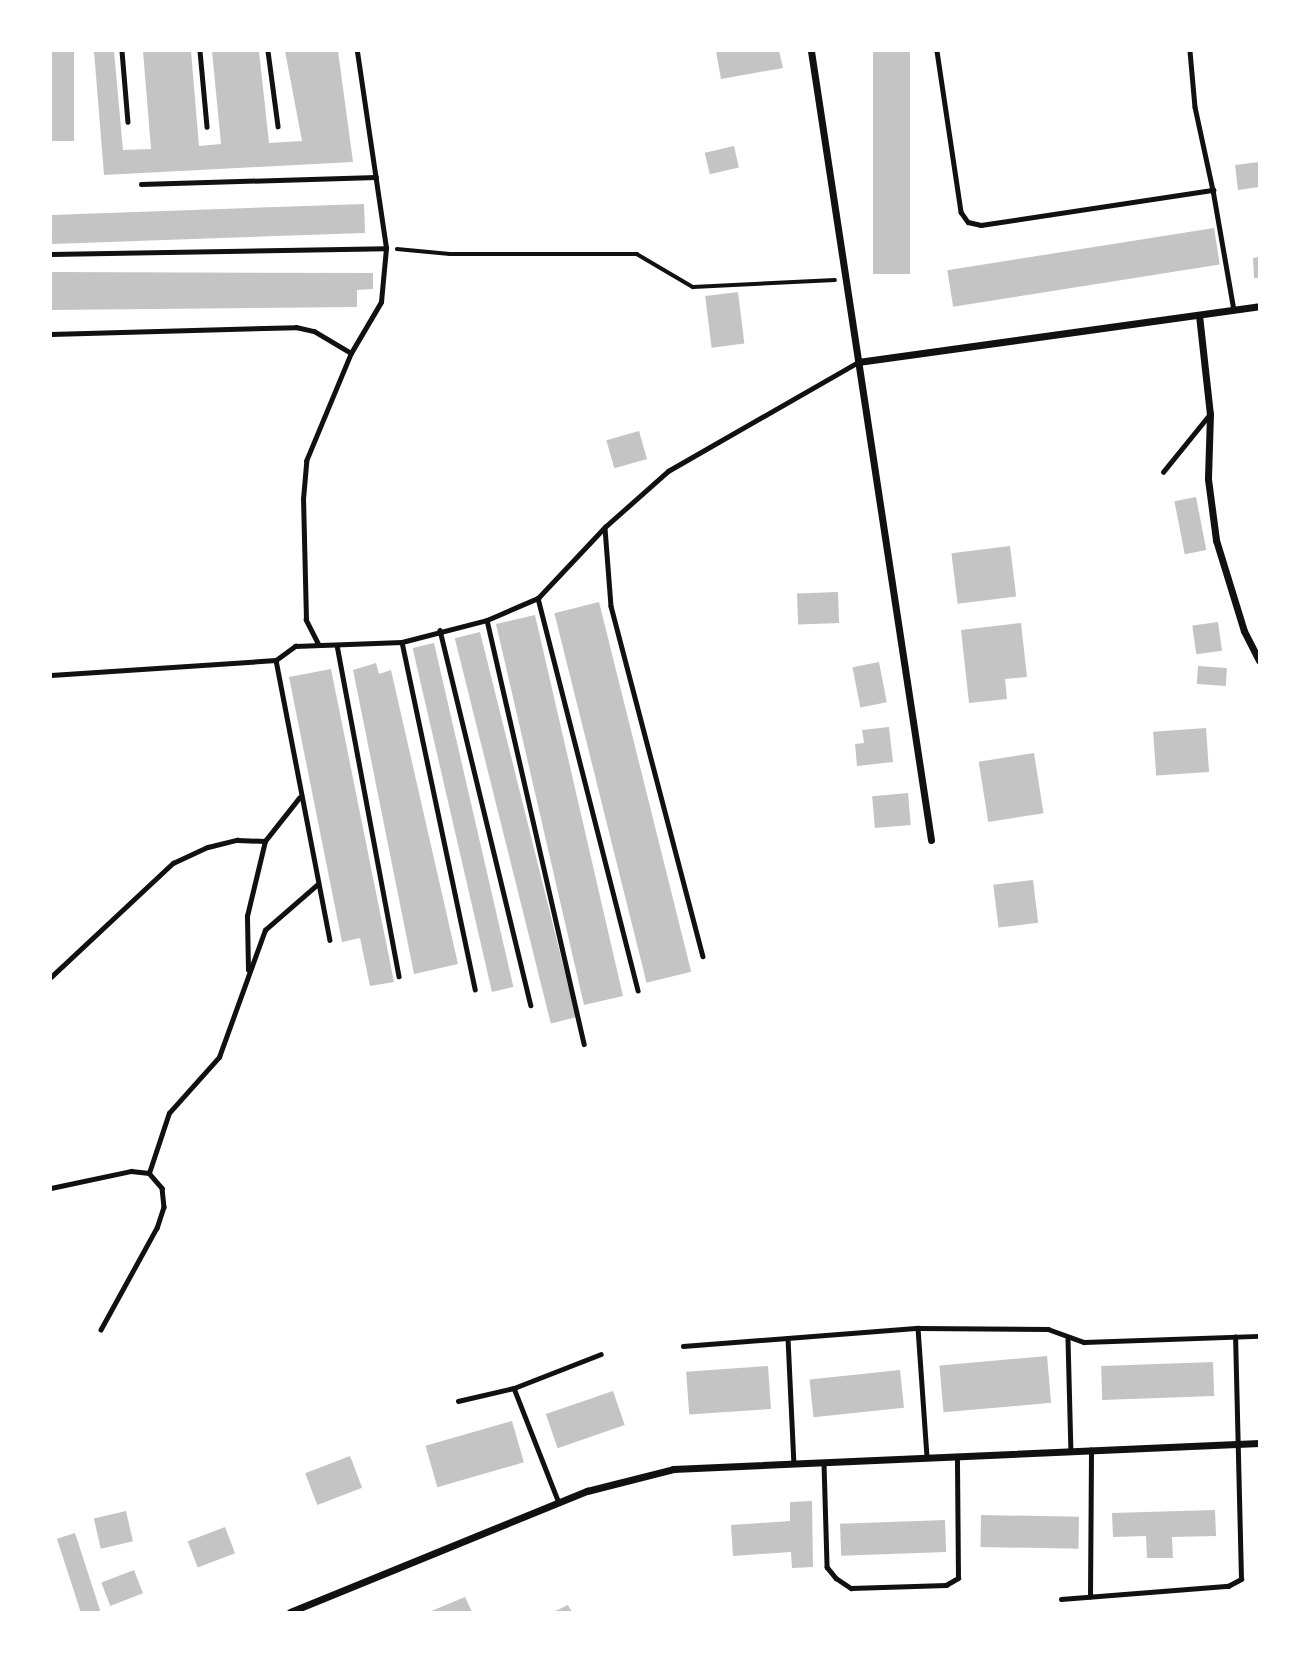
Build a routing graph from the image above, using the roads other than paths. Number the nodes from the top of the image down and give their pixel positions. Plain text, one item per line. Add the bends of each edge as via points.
1 (122, 51) edge
2 (200, 51) edge
3 (268, 51) edge
4 (356, 51) edge
5 (811, 51) edge
6 (937, 51) edge
7 (1190, 51) edge
8 (128, 121) dead end
9 (278, 126) dead end
10 (207, 127) dead end
11 (376, 177) junction
12 (141, 184) dead end
13 (1213, 190) junction
14 (386, 248) junction
15 (51, 254) edge
16 (1259, 306) edge
17 (1234, 310) junction
18 (1199, 315) junction
19 (51, 334) edge
20 (351, 354) junction
21 (858, 362) junction
22 (1210, 414) junction
23 (1163, 472) dead end
24 (605, 527) junction
25 (538, 598) junction
26 (487, 620) junction
27 (440, 630) junction
28 (402, 642) junction
29 (317, 644) junction
30 (337, 645) junction
31 (276, 660) junction
32 (1259, 660) edge
33 (51, 675) edge
34 (299, 798) junction
35 (931, 840) dead end
36 (265, 841) junction
37 (318, 884) junction
38 (330, 940) dead end
39 (704, 956) dead end
40 (248, 975) junction
41 (399, 976) dead end
42 (51, 977) edge
43 (475, 989) dead end
44 (638, 990) dead end
45 (531, 1005) dead end
46 (584, 1044) dead end
47 (149, 1173) junction
48 (51, 1188) edge
49 (918, 1328) junction
50 (101, 1330) dead end
51 (1259, 1336) edge
52 (1235, 1337) junction
53 (788, 1338) junction
54 (1068, 1339) junction
55 (683, 1346) dead end
56 (601, 1354) dead end
57 (514, 1388) junction
58 (458, 1401) dead end
59 (1259, 1443) edge
60 (1240, 1444) junction
61 (1091, 1450) junction
62 (1071, 1451) junction
63 (957, 1456) junction
64 (927, 1458) junction
65 (824, 1462) junction
66 (794, 1463) junction
67 (559, 1503) junction
68 (1090, 1597) junction
69 (1061, 1599) dead end
70 (290, 1612) edge

1 - 8 lane
2 - 10 lane
3 - 9 lane
4 - 11 lane
5 - 21 street
6 - 13 lane via 961,212 968,222 981,225
7 - 13 lane via 1195,107
11 - 12 lane
11 - 14 lane
13 - 17 lane
14 - 15 lane
14 - 20 lane via 381,302
16 - 17 street
17 - 18 street
18 - 21 street
18 - 22 street
19 - 20 lane via 296,327 314,331
20 - 29 lane via 306,461 306,620
21 - 24 lane via 668,471
21 - 35 street
22 - 23 lane
22 - 32 street via 1208,478 1216,540 1244,631
24 - 25 lane
24 - 39 lane via 611,606
25 - 26 lane
25 - 44 lane
26 - 27 lane
26 - 46 lane
27 - 28 lane
27 - 45 lane
28 - 30 lane
28 - 43 lane
29 - 30 lane
29 - 31 lane via 295,646
30 - 41 lane
31 - 33 lane
31 - 34 lane
34 - 36 lane
34 - 37 lane
36 - 40 lane via 247,916
36 - 42 lane via 237,840 173,863
37 - 38 lane
37 - 40 lane via 265,930
40 - 47 lane via 219,1057 169,1113
47 - 48 lane via 131,1171
47 - 50 lane via 162,1188 164,1207
49 - 53 lane
49 - 54 lane via 1048,1329
49 - 64 lane
51 - 52 lane
52 - 54 lane
52 - 60 lane
53 - 55 lane
53 - 66 lane
54 - 62 lane
56 - 57 lane
57 - 58 lane
57 - 67 lane
59 - 60 street
60 - 61 street
60 - 68 lane via 1241,1579 1228,1586
61 - 62 street
61 - 68 lane
62 - 63 street
63 - 64 street
63 - 65 lane via 958,1578 946,1584 851,1588 836,1578 827,1567
64 - 65 street
65 - 66 street
66 - 67 street via 673,1469
67 - 70 street
68 - 69 lane

